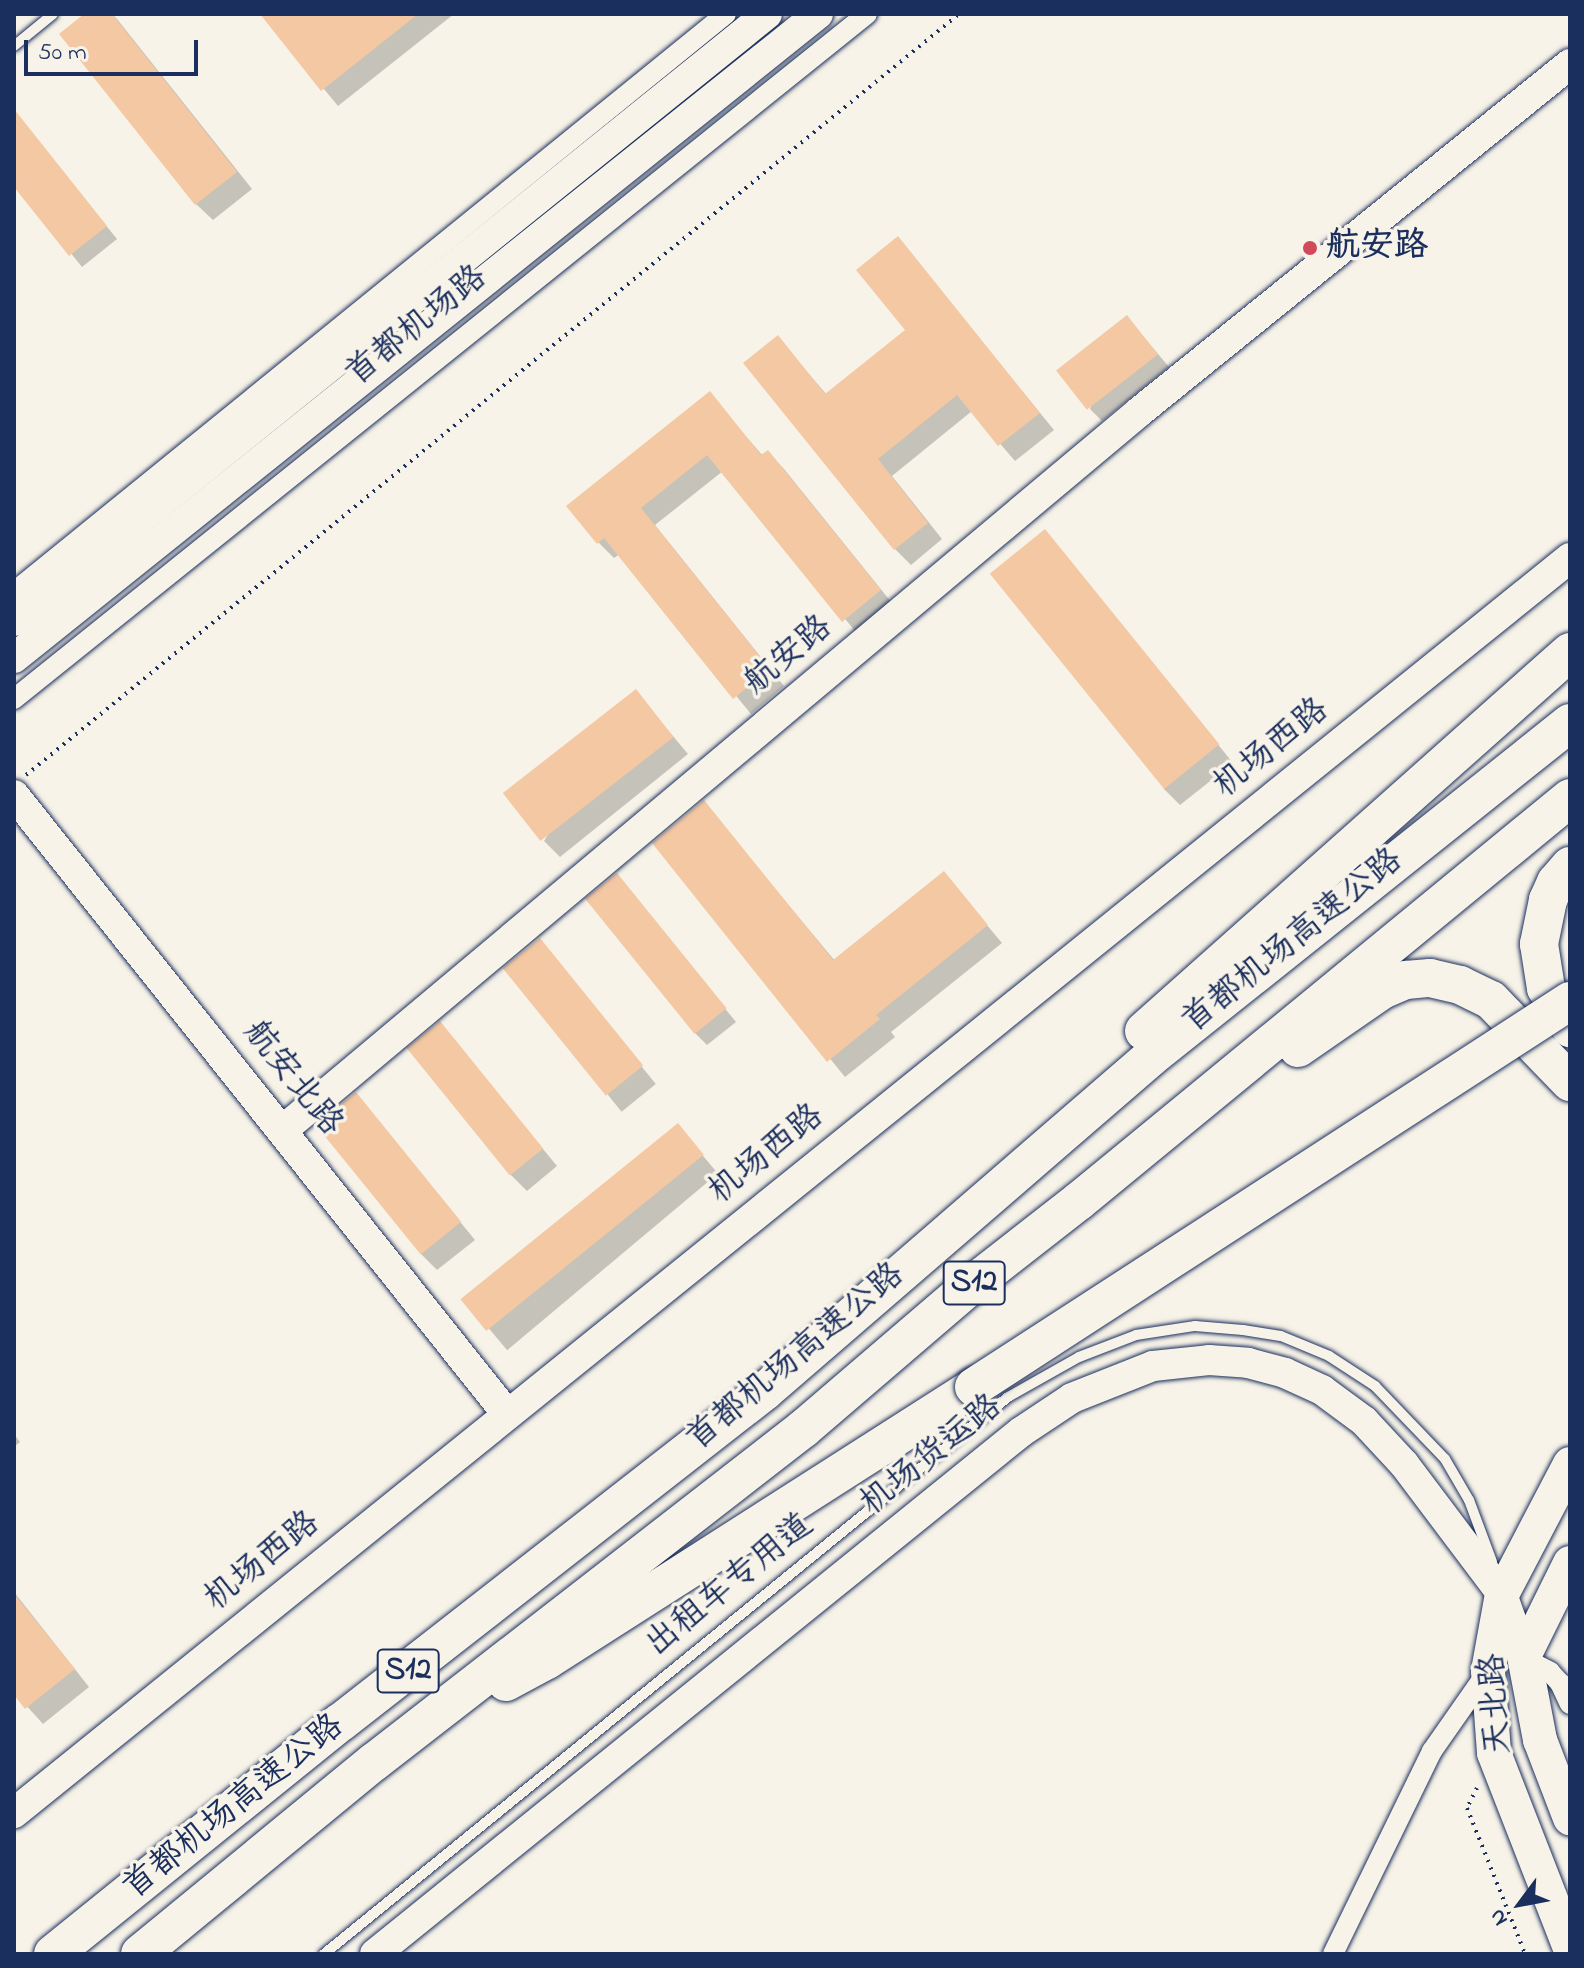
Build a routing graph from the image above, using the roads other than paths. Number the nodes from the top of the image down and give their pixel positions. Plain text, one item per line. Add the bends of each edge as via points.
1 (53, 14) edge
2 (726, 14) edge
3 (767, 14) edge
4 (818, 14) edge
5 (867, 14) edge
6 (14, 46) edge
7 (1570, 64) edge
8 (1570, 558) edge
9 (14, 592) edge
10 (14, 621) edge
11 (1570, 652) edge
12 (14, 658) edge
13 (14, 699) edge
14 (1570, 723) edge
15 (15, 784) edge
16 (1570, 798) edge
17 (1570, 866) edge
18 (1570, 1001) edge
19 (1570, 1028) edge
20 (1570, 1082) edge
21 (1214, 1090) junction
22 (284, 1129) junction
23 (765, 1391) junction
24 (507, 1414) junction
25 (1570, 1464) edge
26 (1570, 1563) edge
27 (1502, 1594) junction
28 (1524, 1656) junction
29 (1488, 1671) junction
30 (1570, 1704) edge
31 (374, 1762) junction
32 (14, 1813) edge
33 (1570, 1818) edge
34 (1570, 1948) edge
35 (53, 1954) edge
36 (140, 1954) edge
37 (324, 1954) edge
38 (375, 1954) edge
39 (1333, 1954) edge

1 - 6 lane
2 - 9 street, 首都机场路
3 - 10 street, 首都机场路
4 - 12 street, 首都机场路
5 - 13 street, 首都机场路
7 - 22 street, 航安路 via 1139,412
8 - 24 street, 机场西路
11 - 23 highway via 892,1255
14 - 23 highway, 首都机场高速公路 / S12 via 1150,1058
15 - 22 street, 航安北路
16 - 21 highway, 首都机场高速公路 / S12
17 - 19 highway via 1548,900 1539,944 1546,988
18 - 31 highway, bridge via 547,1660 461,1704
20 - 21 highway via 1491,1000 1430,978 1382,990 1311,1041
21 - 31 highway, 首都机场高速公路 / S12 via 781,1446
22 - 24 street, 航安北路
23 - 35 highway, 首都机场高速公路 / S12
24 - 32 street, 机场西路
25 - 27 main road, 天北路
26 - 28 main road, 天北路
27 - 28 street, 机场货运路
27 - 29 main road, 天北路
27 - 37 lane, 出租车专用道 via 1481,1526 1445,1459 1375,1386 1329,1356 1281,1336 1195,1326 1136,1335 1079,1357 1008,1397
27 - 38 street, 机场货运路 via 1404,1464 1364,1421 1322,1390 1248,1363 1182,1361 1153,1366 1072,1398 1021,1432
28 - 29 street
28 - 30 street via 1560,1683
28 - 33 main road, 天北路 via 1540,1740
29 - 34 main road, 天北路 via 1494,1753
29 - 39 street via 1432,1751
31 - 36 highway, 首都机场高速公路 / S12

